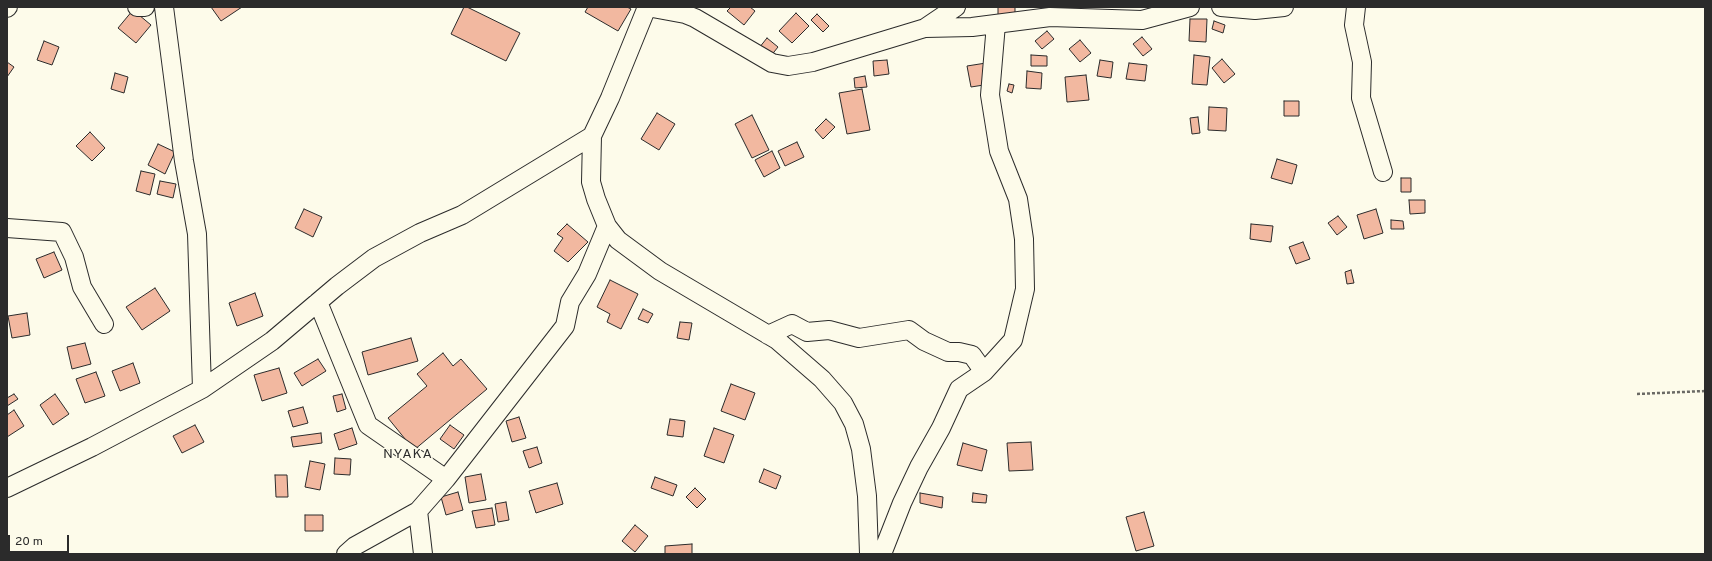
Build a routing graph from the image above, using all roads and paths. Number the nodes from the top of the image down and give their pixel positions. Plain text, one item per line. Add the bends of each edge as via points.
1 (137, 7) edge
2 (145, 7) edge
3 (164, 7) edge
4 (647, 7) edge
5 (956, 7) edge
6 (1190, 7) edge
7 (1221, 7) edge
8 (1284, 7) edge
9 (1356, 7) edge
10 (996, 24) junction
11 (925, 28) junction
12 (592, 136) junction
13 (1383, 172) dead end
14 (607, 226) junction
15 (7, 228) edge
16 (318, 302) junction
17 (104, 324) dead end
18 (768, 335) junction
19 (984, 372) junction
20 (202, 389) junction
21 (1705, 391) edge
22 (1637, 394) dead end
23 (446, 479) junction
24 (7, 488) edge
25 (418, 511) junction
26 (346, 554) edge
27 (423, 554) edge
28 (869, 554) edge
29 (882, 554) edge

1 - 2 street
3 - 20 street via 184,161 197,234
4 - 11 street via 695,18 781,66 813,62
4 - 12 street
5 - 11 street
6 - 10 street via 1142,20 1050,17
7 - 8 street via 1256,10
9 - 13 street via 1354,25 1362,62 1361,98
10 - 11 street
10 - 19 street via 990,96 999,151 1018,199 1024,239 1025,289 1013,340
12 - 14 street via 591,182
12 - 16 street via 462,215 374,258
14 - 18 street via 618,240 655,268
14 - 23 street via 587,274 570,302 565,326
15 - 17 street via 62,232 74,257 82,287
16 - 20 street via 272,341
16 - 23 street via 368,425
18 - 19 street via 792,324 807,332 829,330 859,338 909,330 924,341 948,352 972,355
18 - 28 street via 822,379 843,403 854,424 861,450 867,496
19 - 29 street via 959,389 916,473
20 - 24 street via 92,448
21 - 22 path
23 - 25 street
25 - 26 street via 355,546
25 - 27 street

